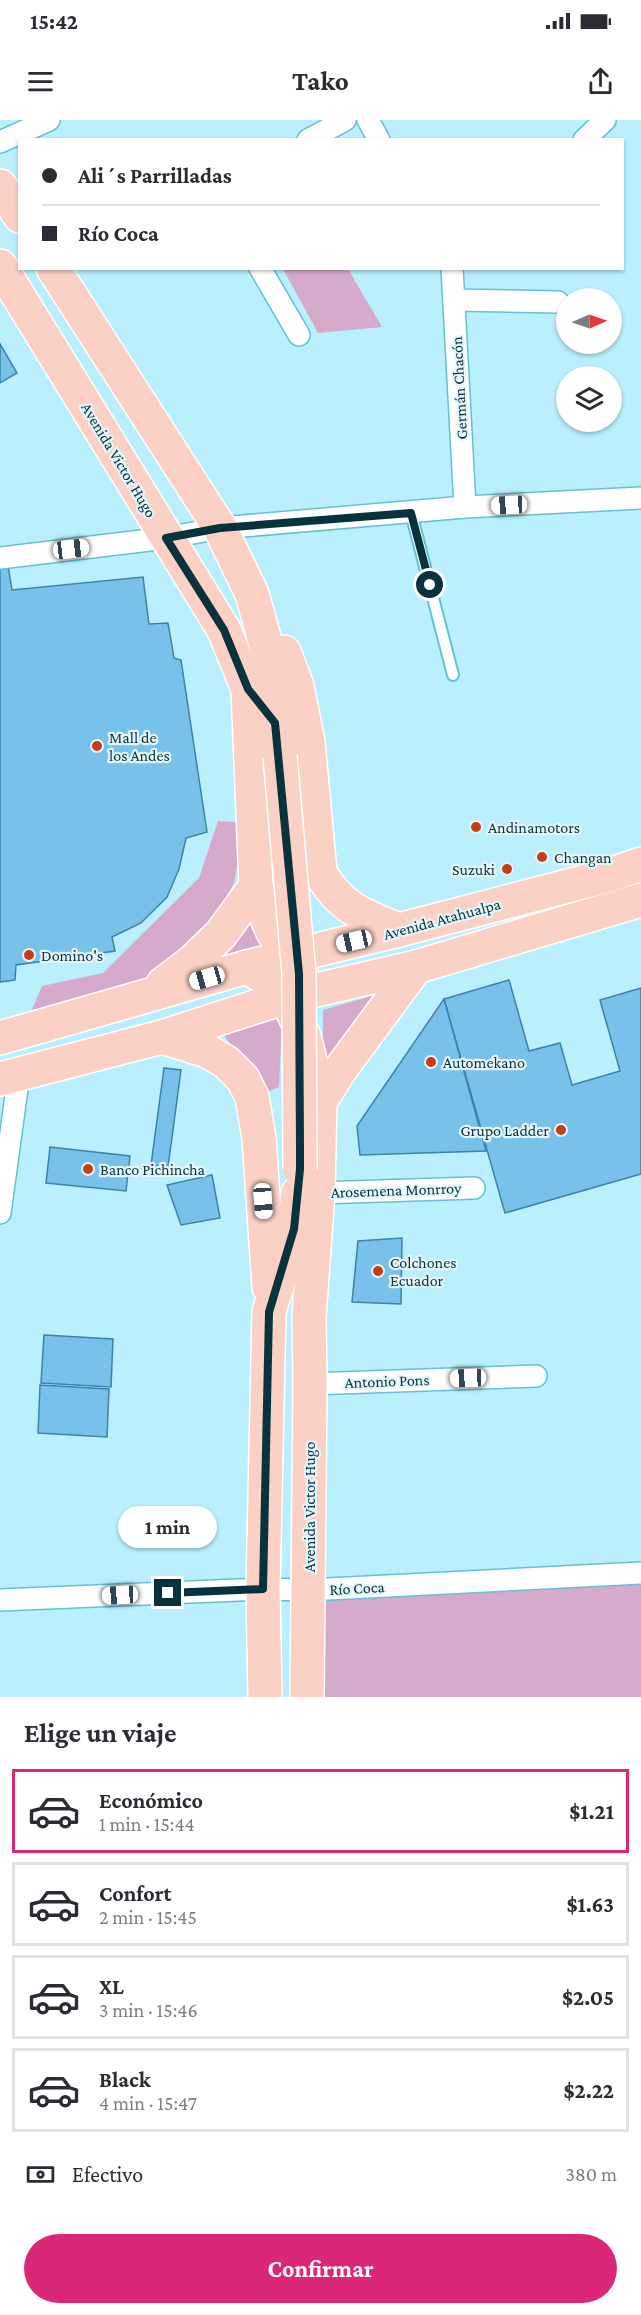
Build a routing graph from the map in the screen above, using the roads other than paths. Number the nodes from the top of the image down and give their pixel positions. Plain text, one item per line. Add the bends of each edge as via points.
1 (49, 120) edge
2 (345, 120) edge
3 (368, 120) edge
4 (605, 120) edge
5 (312, 138) edge
6 (378, 138) edge
7 (586, 138) edge
8 (0, 142) edge
9 (0, 186) edge
10 (18, 213) edge
11 (0, 266) edge
12 (54, 270) edge
13 (261, 270) edge
14 (452, 270) edge
15 (454, 300) junction
16 (556, 302) edge
17 (299, 335) dead end
18 (641, 498) edge
19 (465, 507) junction
20 (411, 513) junction
21 (220, 528) junction
22 (166, 538) junction
23 (0, 558) edge
24 (256, 605) junction
25 (453, 675) dead end
26 (248, 689) junction
27 (275, 723) junction
28 (641, 864) edge
29 (320, 872) junction
30 (255, 875) junction
31 (641, 900) edge
32 (399, 930) junction
33 (286, 956) junction
34 (247, 967) junction
35 (416, 967) junction
36 (323, 988) junction
37 (146, 996) junction
38 (286, 997) junction
39 (162, 1036) junction
40 (0, 1038) edge
41 (10, 1077) edge
42 (320, 1111) junction
43 (259, 1138) junction
44 (309, 1181) junction
45 (474, 1188) dead end
46 (0, 1213) edge
47 (294, 1229) junction
48 (270, 1306) junction
49 (309, 1317) junction
50 (536, 1376) dead end
51 (310, 1384) junction
52 (641, 1573) edge
53 (263, 1589) junction
54 (309, 1590) junction
55 (0, 1599) edge
56 (265, 1697) edge
57 (307, 1697) edge

1 - 8 street
2 - 5 street
3 - 6 street
4 - 7 street
9 - 10 main road
11 - 22 main road, Avenida Victor Hugo
12 - 21 main road, Avenida Victor Hugo
13 - 17 street
14 - 15 street, Germán Chacón
15 - 16 street
15 - 19 street, Germán Chacón
18 - 19 street
19 - 20 street
20 - 21 street
20 - 25 lane
21 - 22 street
21 - 24 main road, Avenida Victor Hugo
22 - 23 street
22 - 26 main road, Avenida Victor Hugo via 224,630
24 - 27 main road, Avenida Victor Hugo via 276,693
24 - 29 main road, Avenida Victor Hugo via 284,652 297,686 308,742
26 - 27 main road, Avenida Victor Hugo
26 - 30 main road, Avenida Victor Hugo
27 - 44 main road, Avenida Victor Hugo, bridge via 299,974
28 - 32 main road, Avenida Atahualpa
29 - 30 main road via 293,885
29 - 32 main road, Avenida Victor Hugo via 344,904
30 - 33 main road, Avenida Victor Hugo via 263,910
30 - 37 main road via 221,934 192,962
31 - 35 main road
32 - 33 main road, Avenida Atahualpa
33 - 34 main road, Avenida Atahualpa
33 - 36 main road, Avenida Victor Hugo
34 - 37 main road, Avenida Atahualpa
34 - 38 main road via 275,984
35 - 36 main road
35 - 42 main road via 340,1071
36 - 38 main road
37 - 40 main road, Avenida Atahualpa
38 - 39 main road
38 - 42 main road, Avenida Victor Hugo via 304,1035
39 - 41 main road
39 - 43 main road via 207,1051 237,1073 252,1097
41 - 46 street
42 - 43 main road via 279,1114
42 - 44 main road, Avenida Victor Hugo
43 - 48 main road
44 - 45 street, Arosemena Monrroy
44 - 47 main road, Avenida Victor Hugo
44 - 49 main road, Avenida Victor Hugo
47 - 48 main road, Avenida Victor Hugo
47 - 49 main road, Avenida Victor Hugo
48 - 53 main road, Avenida Victor Hugo
49 - 51 main road, Avenida Victor Hugo
50 - 51 street, Antonio Pons
51 - 54 main road, Avenida Victor Hugo
52 - 54 street, Río Coca
53 - 54 street, Río Coca
53 - 55 street, Río Coca
53 - 56 main road, Avenida Victor Hugo
54 - 57 main road, Avenida Victor Hugo

